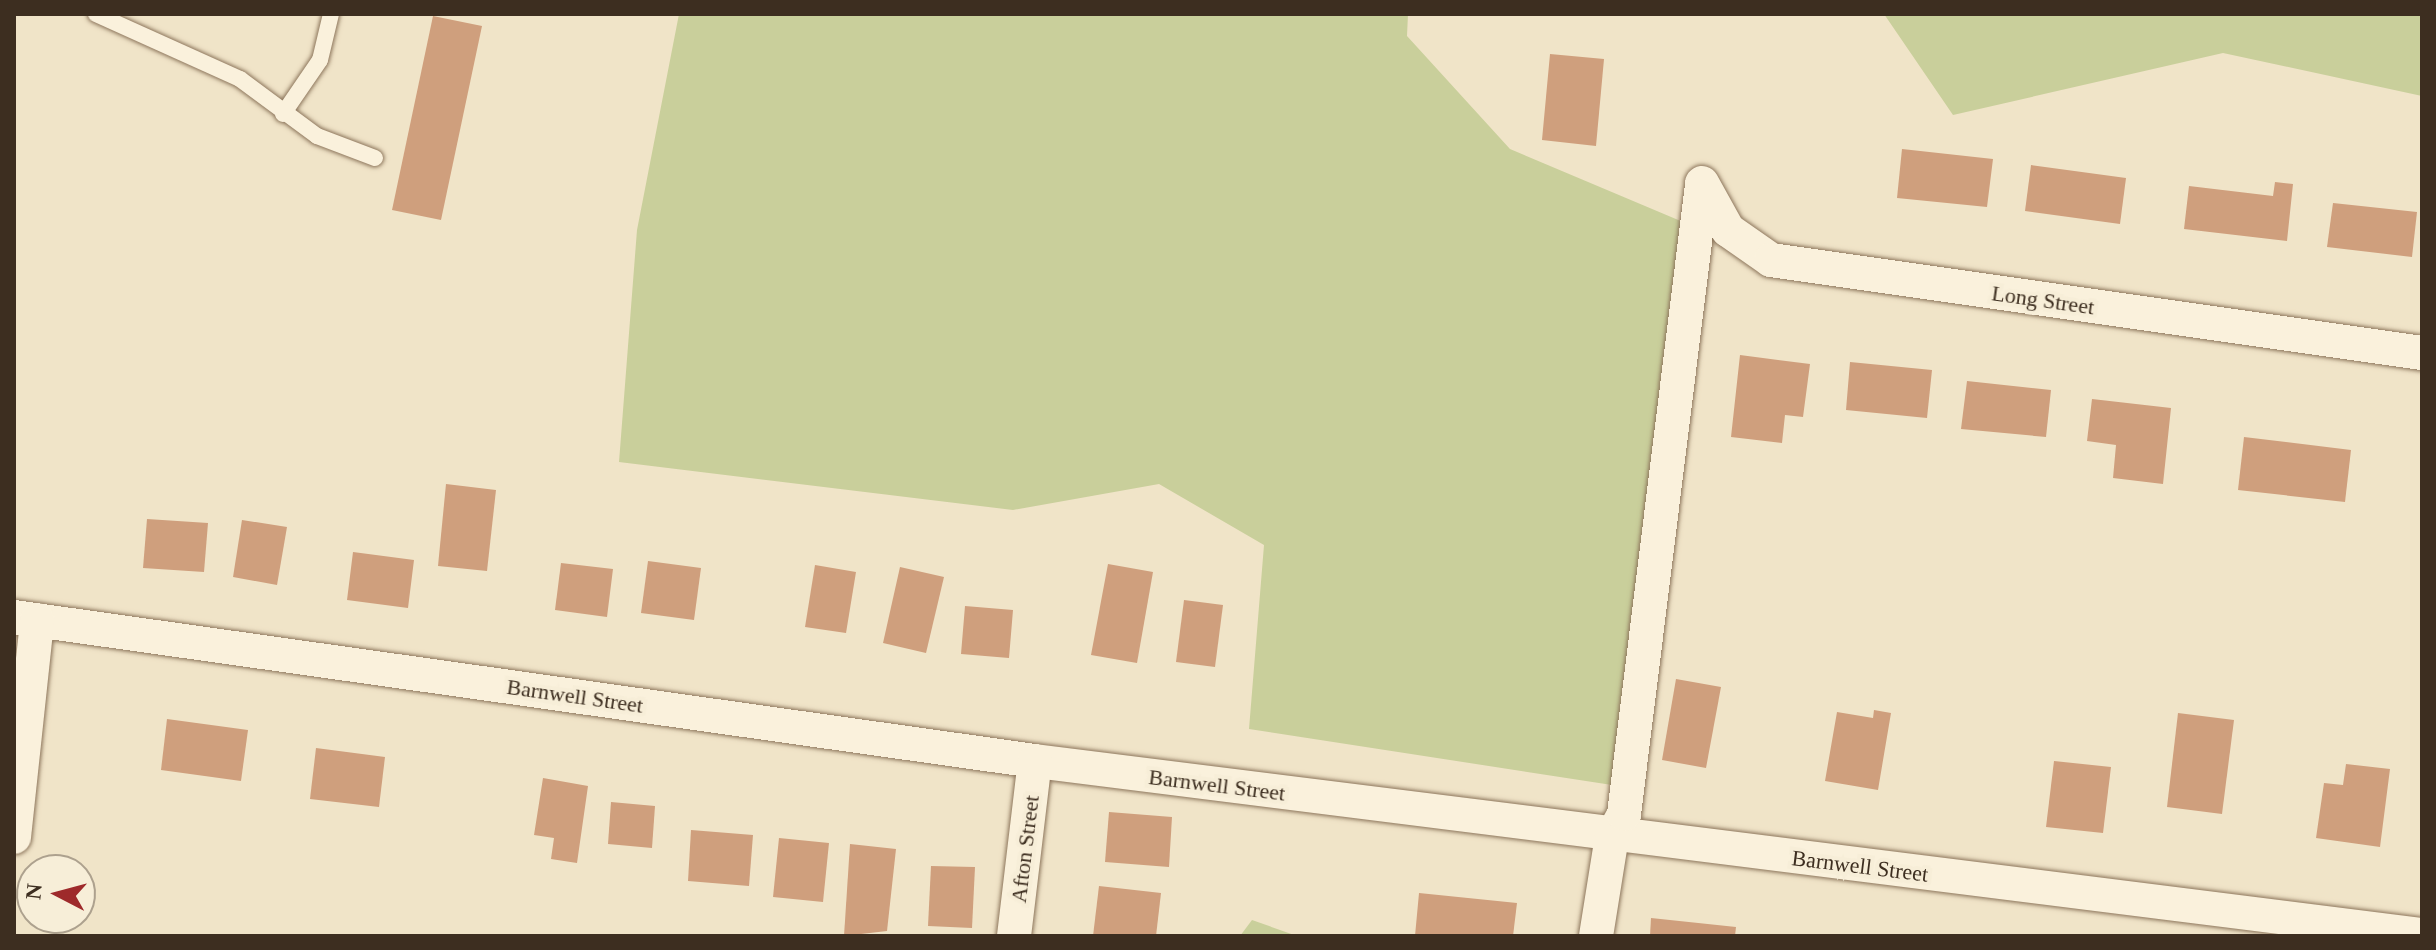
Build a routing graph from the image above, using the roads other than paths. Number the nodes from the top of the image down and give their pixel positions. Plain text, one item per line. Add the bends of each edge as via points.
1 (96, 14) edge
2 (331, 14) edge
3 (283, 114) junction
4 (375, 158) dead end
5 (2422, 353) edge
6 (26, 618) edge
7 (1035, 761) junction
8 (1612, 836) junction
9 (14, 837) edge
10 (2422, 935) edge
11 (1014, 936) edge
12 (1596, 936) edge

1 - 3 lane via 240,79
2 - 3 lane via 320,60
3 - 4 lane
5 - 8 street, Long Street via 1771,260 1728,230 1702,183 1624,814
6 - 7 street, Barnwell Street
6 - 9 street
7 - 8 street, Barnwell Street
7 - 11 street, Afton Street
8 - 10 street, Barnwell Street
8 - 12 street

